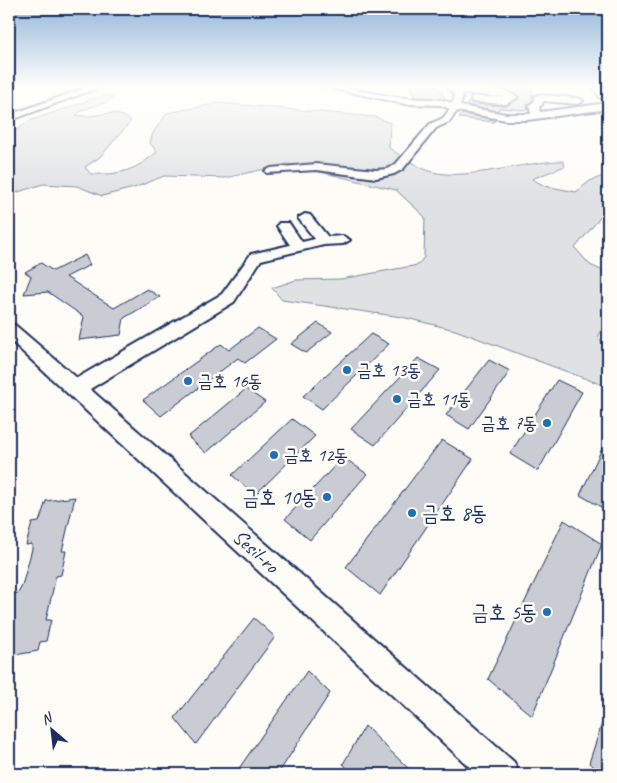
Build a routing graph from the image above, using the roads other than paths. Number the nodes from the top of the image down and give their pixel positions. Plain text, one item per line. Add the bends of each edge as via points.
1 (440, 123) edge
2 (271, 171) dead end
3 (305, 218) dead end
4 (284, 226) dead end
5 (343, 240) dead end
6 (324, 241) junction
7 (299, 248) junction
8 (9, 329) edge
9 (76, 388) junction
10 (502, 774) edge

1 - 2 street via 433,126 399,167 390,172 376,174 316,166
3 - 6 street
4 - 7 street
5 - 6 street
6 - 7 street
7 - 9 street via 256,257 228,298
8 - 9 street, Sesil-ro
9 - 10 street, Sesil-ro

